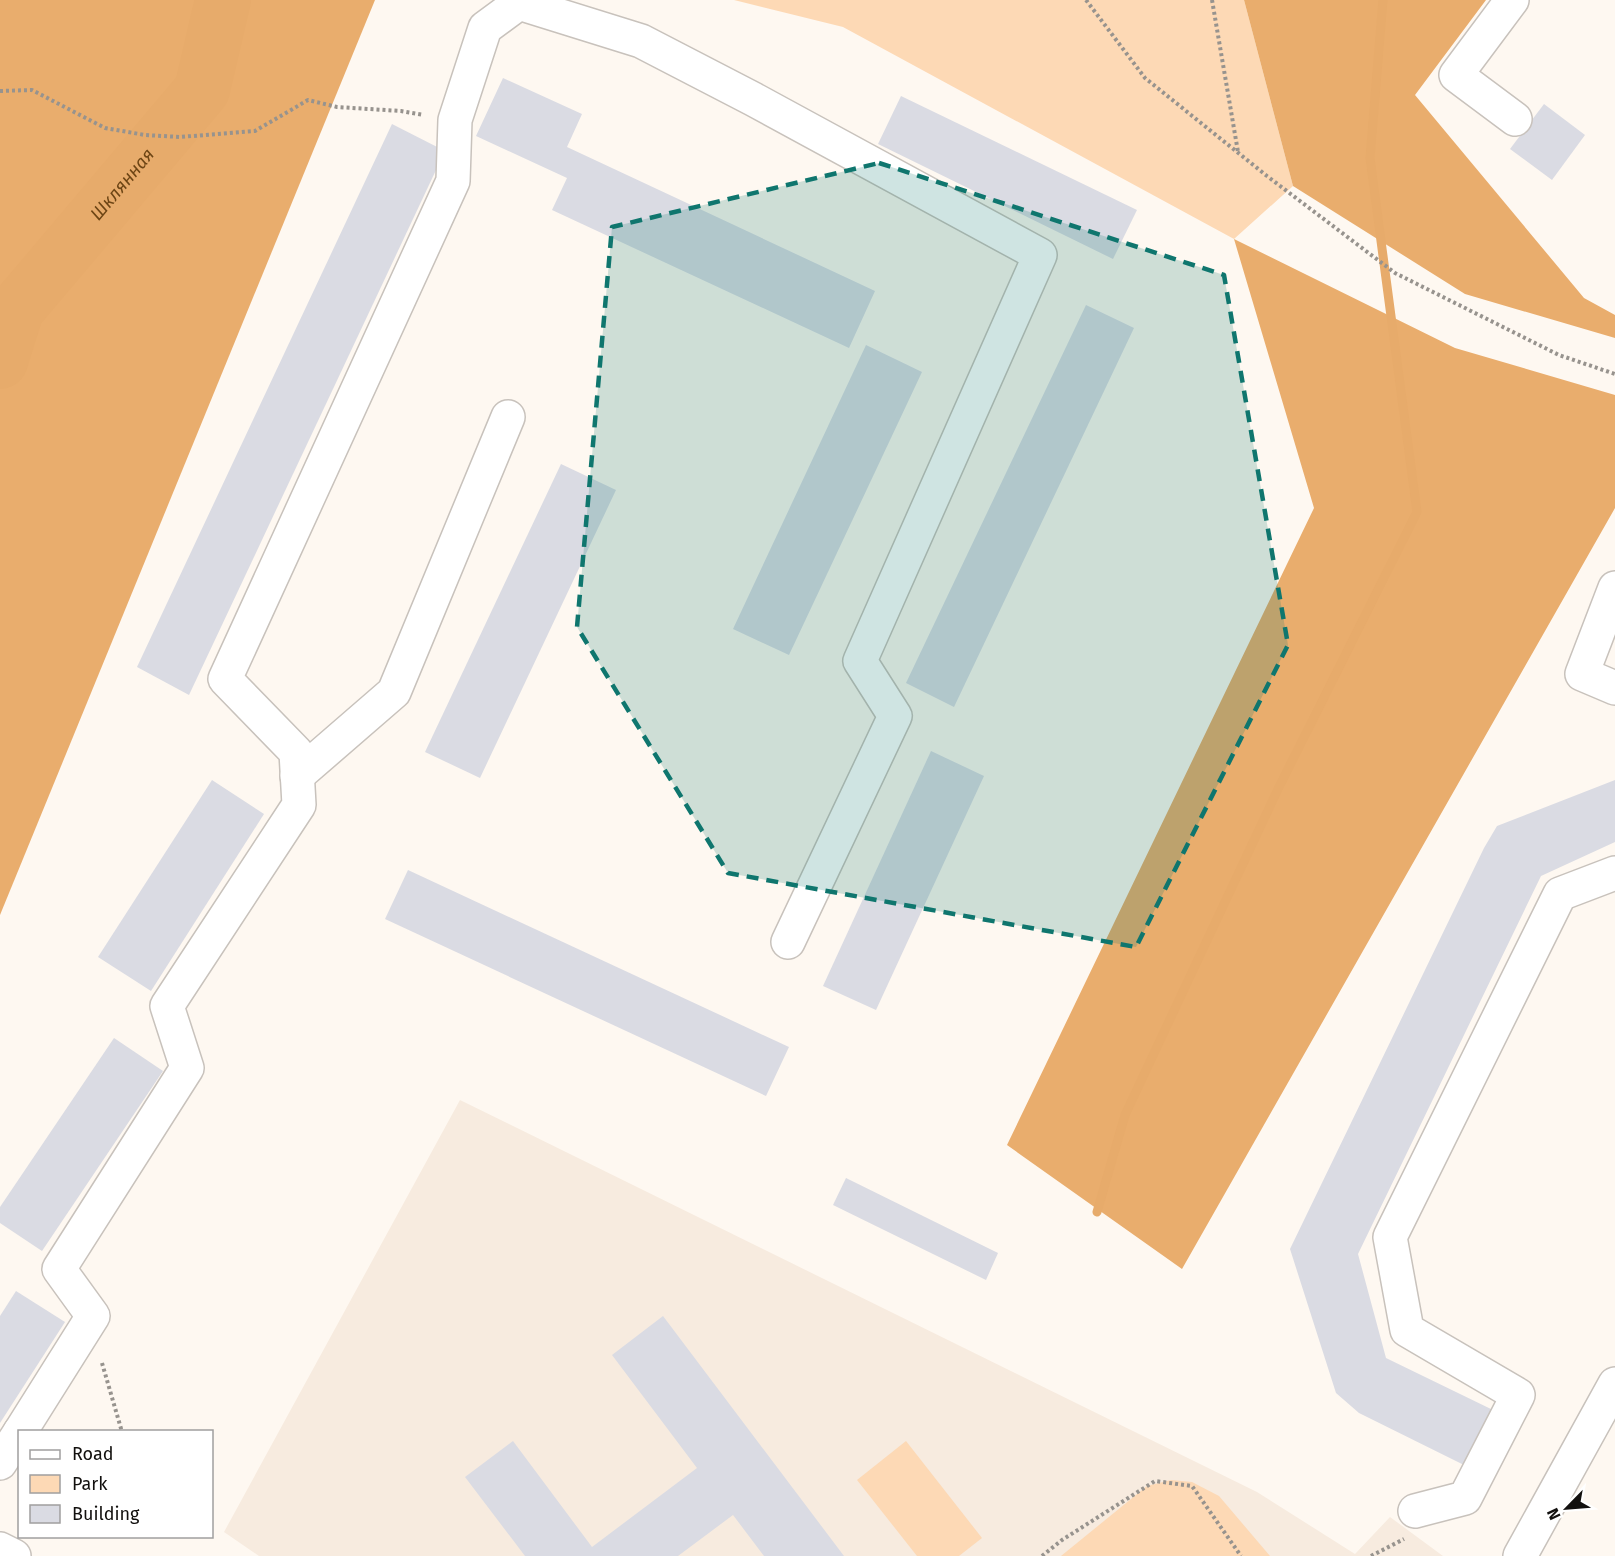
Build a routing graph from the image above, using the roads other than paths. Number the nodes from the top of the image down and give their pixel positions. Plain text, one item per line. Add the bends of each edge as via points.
1 (1512, 0) edge
2 (1515, 119) dead end
3 (508, 417) dead end
4 (1615, 588) edge
5 (1615, 688) edge
6 (297, 776) junction
7 (1615, 873) edge
8 (788, 942) dead end
9 (1615, 1384) edge
10 (21, 1430) edge
11 (18, 1435) edge
12 (0, 1463) edge
13 (1415, 1511) dead end
14 (0, 1549) edge
15 (14, 1556) edge
16 (1520, 1556) edge

1 - 2 street via 1456,75
3 - 6 street via 394,692
4 - 5 street via 1582,674
6 - 8 street via 296,752 225,679 453,181 455,120 485,28 519,3 641,41 1040,255 860,661 895,716
6 - 10 street via 299,805 167,1006 187,1068 59,1269 93,1316
7 - 13 street via 1560,894 1390,1237 1407,1330 1518,1395 1465,1498
9 - 16 street
11 - 12 street
14 - 15 street

